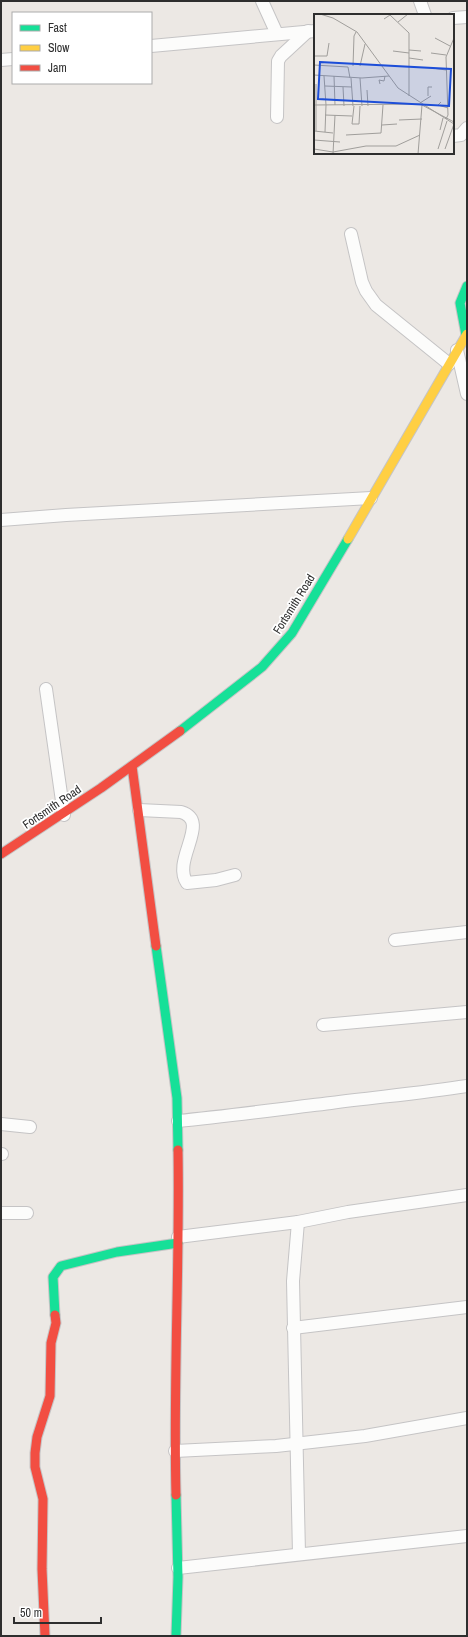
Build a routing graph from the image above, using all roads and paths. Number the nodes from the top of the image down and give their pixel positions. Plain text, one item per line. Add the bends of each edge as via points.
1 (262, 1) edge
2 (420, 1) edge
3 (425, 14) edge
4 (467, 17) edge
5 (454, 18) edge
6 (311, 31) edge
7 (277, 34) junction
8 (152, 46) edge
9 (1, 60) edge
10 (12, 60) edge
11 (277, 117) dead end
12 (467, 128) edge
13 (454, 136) edge
14 (351, 234) dead end
15 (467, 286) edge
16 (467, 335) edge
17 (457, 350) junction
18 (449, 364) junction
19 (467, 394) edge
20 (371, 498) junction
21 (1, 520) edge
22 (46, 689) dead end
23 (132, 766) junction
24 (139, 810) junction
25 (64, 815) junction
26 (1, 854) edge
27 (235, 875) dead end
28 (467, 932) edge
29 (395, 940) dead end
30 (467, 1012) edge
31 (324, 1025) dead end
32 (467, 1086) edge
33 (178, 1120) junction
34 (1, 1124) edge
35 (30, 1127) dead end
36 (467, 1195) edge
37 (27, 1212) dead end
38 (1, 1214) edge
39 (298, 1222) junction
40 (178, 1240) junction
41 (467, 1307) edge
42 (293, 1328) junction
43 (467, 1418) edge
44 (297, 1444) junction
45 (175, 1451) junction
46 (467, 1536) edge
47 (299, 1554) junction
48 (178, 1568) junction
49 (45, 1636) edge
50 (176, 1636) edge

1 - 7 street
2 - 3 street
4 - 5 street
6 - 7 street
6 - 11 street via 278,61
7 - 8 street
9 - 10 street
12 - 13 street via 461,135
14 - 18 street via 362,282 376,305
15 - 16 street via 460,303
16 - 17 street, Fortsmith Road
17 - 18 street, Fortsmith Road
17 - 19 street
18 - 20 street, Fortsmith Road
20 - 21 street via 66,514
20 - 23 street, Fortsmith Road via 292,633 280,647 262,667 240,685
22 - 25 street
23 - 24 street
23 - 25 street, Fortsmith Road
24 - 27 street via 182,812 192,818 191,841 183,862 185,880 188,883
24 - 33 street
25 - 26 street, Fortsmith Road
28 - 29 street
30 - 31 street
32 - 33 street via 237,1116
33 - 40 street
34 - 35 street
36 - 39 street
37 - 38 street
39 - 40 street
39 - 42 street via 292,1281
40 - 45 street
40 - 49 street via 60,1266 53,1277 56,1323 51,1343 50,1396 35,1453 35,1467 43,1499 42,1570
41 - 42 street
42 - 44 street
43 - 44 street via 365,1436
44 - 45 street
44 - 47 street
45 - 48 street
46 - 47 street
47 - 48 street
48 - 50 street

